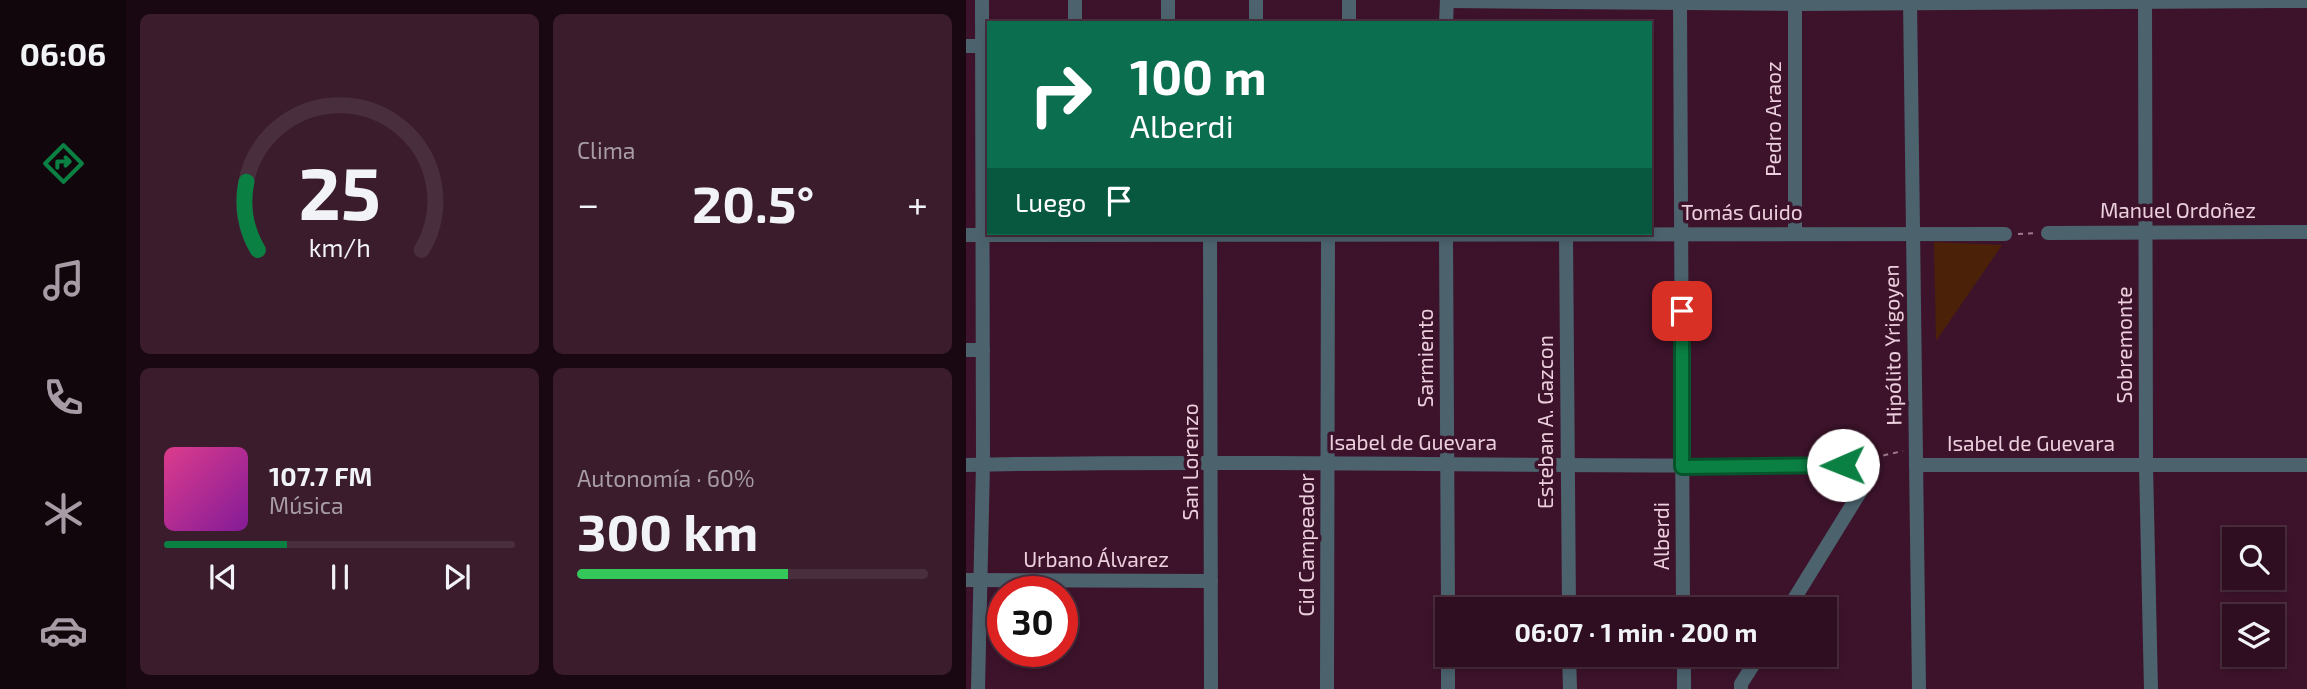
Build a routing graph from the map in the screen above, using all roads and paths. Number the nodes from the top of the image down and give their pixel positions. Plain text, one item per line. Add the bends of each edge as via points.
1 (982, 0) edge
2 (1075, 0) edge
3 (1168, 0) edge
4 (1256, 0) edge
5 (1349, 0) edge
6 (1447, 1) edge
7 (2145, 1) edge
8 (2307, 1) edge
9 (1679, 2) edge
10 (1910, 2) edge
11 (1795, 4) junction
12 (1075, 21) edge
13 (1168, 21) edge
14 (1256, 21) edge
15 (1349, 21) edge
16 (1446, 21) edge
17 (966, 46) edge
18 (982, 46) junction
19 (2307, 232) edge
20 (1795, 233) junction
21 (2048, 233) joint
22 (2146, 233) junction
23 (966, 234) edge
24 (983, 234) junction
25 (987, 234) edge
26 (1652, 234) edge
27 (1682, 234) junction
28 (1912, 234) junction
29 (2005, 234) joint
30 (1210, 235) edge
31 (1328, 235) edge
32 (1446, 235) edge
33 (1566, 235) edge
34 (966, 350) edge
35 (983, 350) junction
36 (1916, 449) junction
37 (1328, 463) junction
38 (983, 464) junction
39 (1212, 464) junction
40 (1447, 464) junction
41 (966, 465) edge
42 (1843, 465) joint
43 (1916, 465) junction
44 (2307, 465) edge
45 (1567, 466) junction
46 (2146, 466) junction
47 (1682, 467) junction
48 (1865, 484) dead end
49 (966, 580) edge
50 (981, 580) junction
51 (1211, 581) junction
52 (1448, 597) edge
53 (1569, 597) edge
54 (1683, 597) edge
55 (1795, 597) edge
56 (1448, 667) edge
57 (1569, 667) edge
58 (1684, 667) edge
59 (1752, 667) edge
60 (978, 689) edge
61 (1211, 689) edge
62 (1327, 689) edge
63 (1448, 689) edge
64 (1570, 689) edge
65 (1684, 689) edge
66 (1741, 689) edge
67 (1919, 689) edge
68 (2151, 689) edge

1 - 18 street
2 - 12 street
3 - 13 street
4 - 14 street
5 - 15 street
6 - 9 street
6 - 16 street
7 - 8 street
7 - 10 street
7 - 22 street, Sobremonte
9 - 11 street
9 - 27 street, Alberdi
10 - 11 street
10 - 28 street, Hipólito Yrigoyen
11 - 20 street, Pedro Araoz
17 - 18 street
18 - 24 street
19 - 22 street, Manuel Ordoñez
20 - 27 street, Tomás Guido
20 - 28 street, Tomás Guido
21 - 22 street, Manuel Ordoñez
21 - 29 path
22 - 46 street, Sobremonte
23 - 24 street, Tomás Guido
24 - 25 street, Tomás Guido
24 - 35 street
26 - 27 street, Tomás Guido
27 - 47 street, Alberdi
28 - 29 street
28 - 36 street, Hipólito Yrigoyen
30 - 39 street, San Lorenzo
31 - 37 street, Cid Campeador
32 - 40 street, Sarmiento
33 - 45 street, Esteban A. Gazcon
34 - 35 street
35 - 38 street
36 - 42 path
36 - 43 street, Hipólito Yrigoyen
37 - 39 street, Isabel de Guevara
37 - 40 street, Isabel de Guevara
37 - 62 street, Cid Campeador
38 - 39 street, Isabel de Guevara
38 - 41 street, Isabel de Guevara
38 - 50 street
39 - 51 street, San Lorenzo
40 - 45 street, Isabel de Guevara
40 - 52 street, Sarmiento
42 - 47 street, Isabel de Guevara
43 - 46 street, Isabel de Guevara
43 - 67 street, Hipólito Yrigoyen
44 - 46 street, Isabel de Guevara
45 - 47 street, Isabel de Guevara
45 - 53 street, Esteban A. Gazcon
46 - 68 street, Sobremonte
47 - 54 street, Alberdi
48 - 55 street
49 - 50 street, Urbano Álvarez
50 - 51 street, Urbano Álvarez
50 - 60 street
51 - 61 street, San Lorenzo
56 - 63 street
57 - 64 street
58 - 65 street
59 - 66 street

